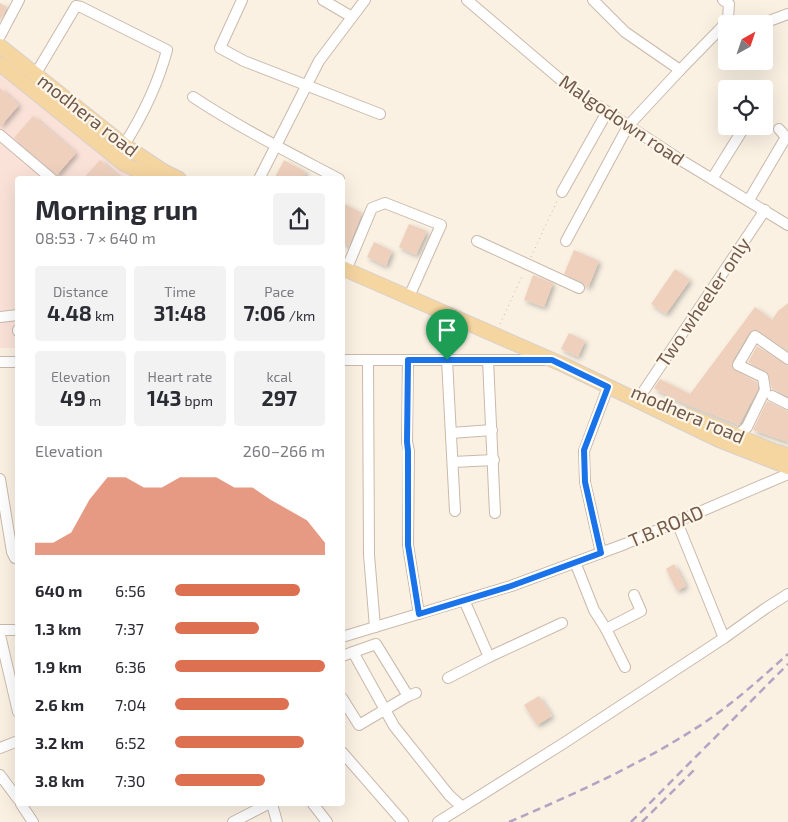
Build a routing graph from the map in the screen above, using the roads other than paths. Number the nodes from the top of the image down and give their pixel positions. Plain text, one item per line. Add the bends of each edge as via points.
1 (19, 0) edge
2 (242, 0) edge
3 (323, 0) edge
4 (365, 0) edge
5 (467, 0) edge
6 (593, 0) edge
7 (725, 0) edge
8 (788, 14) edge
9 (728, 15) edge
10 (352, 17) junction
11 (773, 20) edge
12 (718, 35) edge
13 (0, 36) edge
14 (0, 46) edge
15 (0, 64) edge
16 (680, 70) junction
17 (35, 75) junction
18 (306, 85) junction
19 (193, 97) dead end
20 (607, 112) junction
21 (380, 114) dead end
22 (628, 126) junction
23 (779, 129) dead end
24 (0, 135) edge
25 (739, 135) edge
26 (124, 145) junction
27 (276, 146) junction
28 (48, 176) edge
29 (149, 176) edge
30 (173, 176) edge
31 (261, 176) edge
32 (333, 176) edge
33 (712, 179) junction
34 (562, 192) dead end
35 (749, 200) junction
36 (765, 210) junction
37 (788, 224) edge
38 (477, 241) dead end
39 (566, 241) dead end
40 (345, 263) edge
41 (578, 288) dead end
42 (412, 290) junction
43 (15, 314) edge
44 (0, 317) edge
45 (788, 359) edge
46 (345, 360) edge
47 (368, 360) junction
48 (408, 360) junction
49 (447, 360) junction
50 (488, 360) junction
51 (552, 360) junction
52 (0, 362) edge
53 (15, 362) edge
54 (608, 387) junction
55 (641, 395) junction
56 (772, 396) dead end
57 (788, 404) edge
58 (492, 430) junction
59 (451, 433) junction
60 (737, 436) junction
61 (788, 455) edge
62 (494, 460) junction
63 (453, 462) junction
64 (788, 467) edge
65 (788, 474) edge
66 (0, 479) edge
67 (455, 511) dead end
68 (495, 513) dead end
69 (3, 519) edge
70 (677, 522) junction
71 (601, 553) junction
72 (15, 558) edge
73 (575, 562) junction
74 (788, 594) edge
75 (634, 595) dead end
76 (464, 600) junction
77 (419, 614) junction
78 (562, 623) dead end
79 (371, 628) junction
80 (606, 629) junction
81 (0, 630) edge
82 (15, 630) edge
83 (0, 635) edge
84 (345, 636) edge
85 (724, 638) junction
86 (376, 644) junction
87 (353, 652) junction
88 (345, 655) edge
89 (489, 657) junction
90 (625, 667) dead end
91 (448, 678) dead end
92 (15, 699) edge
93 (345, 703) edge
94 (384, 709) junction
95 (15, 742) edge
96 (0, 748) edge
97 (345, 756) edge
98 (0, 775) edge
99 (15, 794) edge
100 (22, 806) edge
101 (266, 806) edge
102 (271, 806) edge
103 (315, 806) edge
104 (462, 807) junction
105 (33, 822) edge
106 (233, 822) edge
107 (278, 822) edge
108 (327, 822) edge
109 (402, 822) edge
110 (438, 822) edge

1 - 13 street
2 - 18 street via 220,48
3 - 10 street
4 - 10 street
5 - 20 street, Malgodown road via 568,86
6 - 16 street via 625,32
7 - 9 street via 729,4
8 - 11 street
10 - 18 street via 319,61
12 - 16 street
14 - 17 main road, modhera road
15 - 29 main road via 124,164
16 - 22 street
17 - 26 main road, modhera road
17 - 26 street via 76,6 167,50 141,118
18 - 21 street
18 - 27 street
19 - 27 street
20 - 22 street, Malgodown road
20 - 34 street
22 - 33 street, Malgodown road
22 - 39 street
23 - 35 street via 786,137
24 - 28 street
25 - 33 street
26 - 30 main road, modhera road
27 - 31 street
27 - 32 street
33 - 35 street, Malgodown road
35 - 36 street, Malgodown road
36 - 37 street, Malgodown road
36 - 55 street, Two wheeler only
38 - 41 street
40 - 42 main road, modhera road
40 - 42 street via 372,208 385,203 441,225
40 - 51 main road
42 - 55 main road, modhera road
43 - 44 street
45 - 60 street via 754,336 738,364 763,377 765,390 747,427
46 - 47 street
47 - 48 street
47 - 79 street
48 - 49 street
48 - 77 street via 408,545
49 - 50 street
49 - 59 street
50 - 51 street
50 - 58 street
51 - 54 main road
52 - 53 street
54 - 64 main road via 719,440
54 - 71 street via 584,450 585,482
55 - 60 main road, modhera road
56 - 57 street
58 - 59 street
58 - 62 street
59 - 63 street
60 - 61 main road, modhera road
62 - 63 street
62 - 68 street
63 - 67 street
65 - 70 street, T.B.ROAD
66 - 69 street
69 - 72 street
70 - 71 street, T.B.ROAD
70 - 85 street
71 - 73 street, T.B.ROAD
73 - 76 street, T.B.ROAD
73 - 80 street via 594,610
74 - 85 street
75 - 80 street via 640,611
76 - 77 street, T.B.ROAD
76 - 89 street
77 - 79 street, T.B.ROAD
78 - 89 street
79 - 84 street, T.B.ROAD
79 - 86 street
80 - 90 street
81 - 82 street
83 - 92 street
85 - 104 street
86 - 87 street
86 - 94 street via 412,695
87 - 88 street
87 - 94 street
89 - 91 street
93 - 94 street via 359,725
94 - 104 street via 448,795
95 - 96 street
97 - 109 street
98 - 99 street
100 - 105 street
101 - 106 street
102 - 107 street
103 - 108 street
104 - 110 street

